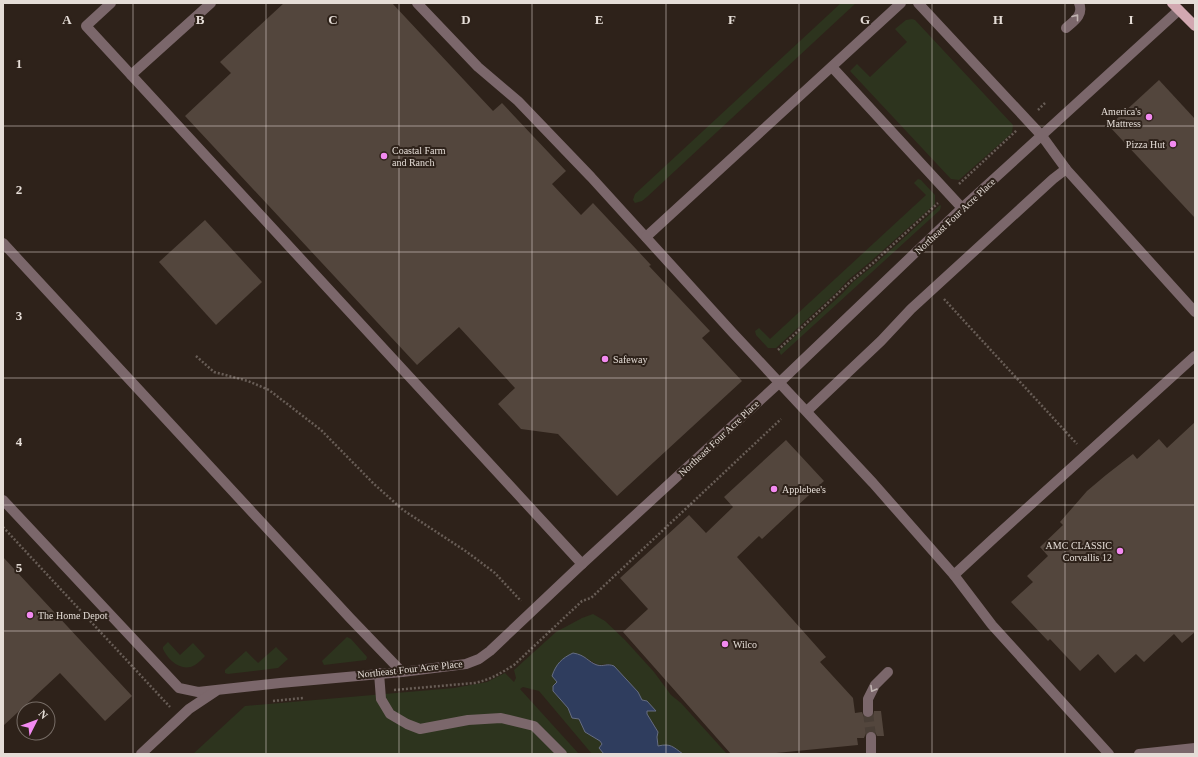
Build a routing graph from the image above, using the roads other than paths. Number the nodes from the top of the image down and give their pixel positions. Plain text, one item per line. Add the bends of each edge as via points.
1 (111, 3) edge
2 (211, 3) edge
3 (417, 3) edge
4 (901, 3) edge
5 (918, 3) edge
6 (1079, 3) edge
7 (1176, 6) edge
8 (1195, 26) edge
9 (1066, 28) dead end
10 (832, 67) junction
11 (131, 75) junction
12 (1042, 136) junction
13 (1066, 169) junction
14 (962, 208) junction
15 (646, 237) junction
16 (3, 243) edge
17 (1195, 312) edge
18 (1194, 357) edge
19 (780, 382) junction
20 (807, 411) junction
21 (3, 500) edge
22 (582, 564) junction
23 (954, 575) junction
24 (402, 672) junction
25 (888, 672) dead end
26 (379, 673) junction
27 (217, 690) junction
28 (868, 712) tunnel mouth
29 (871, 737) tunnel mouth
30 (1195, 748) edge
31 (141, 754) edge
32 (562, 754) edge
33 (871, 754) edge
34 (1110, 754) edge
35 (1139, 754) edge

1 - 11 street via 86,26
2 - 11 street
3 - 15 street via 478,67 518,101
4 - 10 street
5 - 12 street
9 -> 6 street via 1080,14
7 - 8 main road
7 - 12 street, Northeast Four Acre Place
10 - 14 street
10 - 15 street
11 - 22 street
12 - 13 street
12 - 14 street, Northeast Four Acre Place
13 - 17 street
13 - 20 street via 911,309
14 - 19 street, Northeast Four Acre Place
15 - 19 street
16 - 24 street
18 - 23 street
19 - 20 street
19 - 22 street, Northeast Four Acre Place
20 - 23 street
21 - 27 street, Northeast Four Acre Place via 179,688 198,692
22 - 24 street, Northeast Four Acre Place via 532,613 479,658 466,664
23 - 34 street via 992,625
24 - 26 street, Northeast Four Acre Place
25 -> 28 street via 875,685 868,699
26 - 27 street, Northeast Four Acre Place
26 - 32 street via 381,699 390,714 407,724 420,729 468,720 501,718 534,726
27 - 31 street via 189,709
29 - 33 street
30 - 35 street

